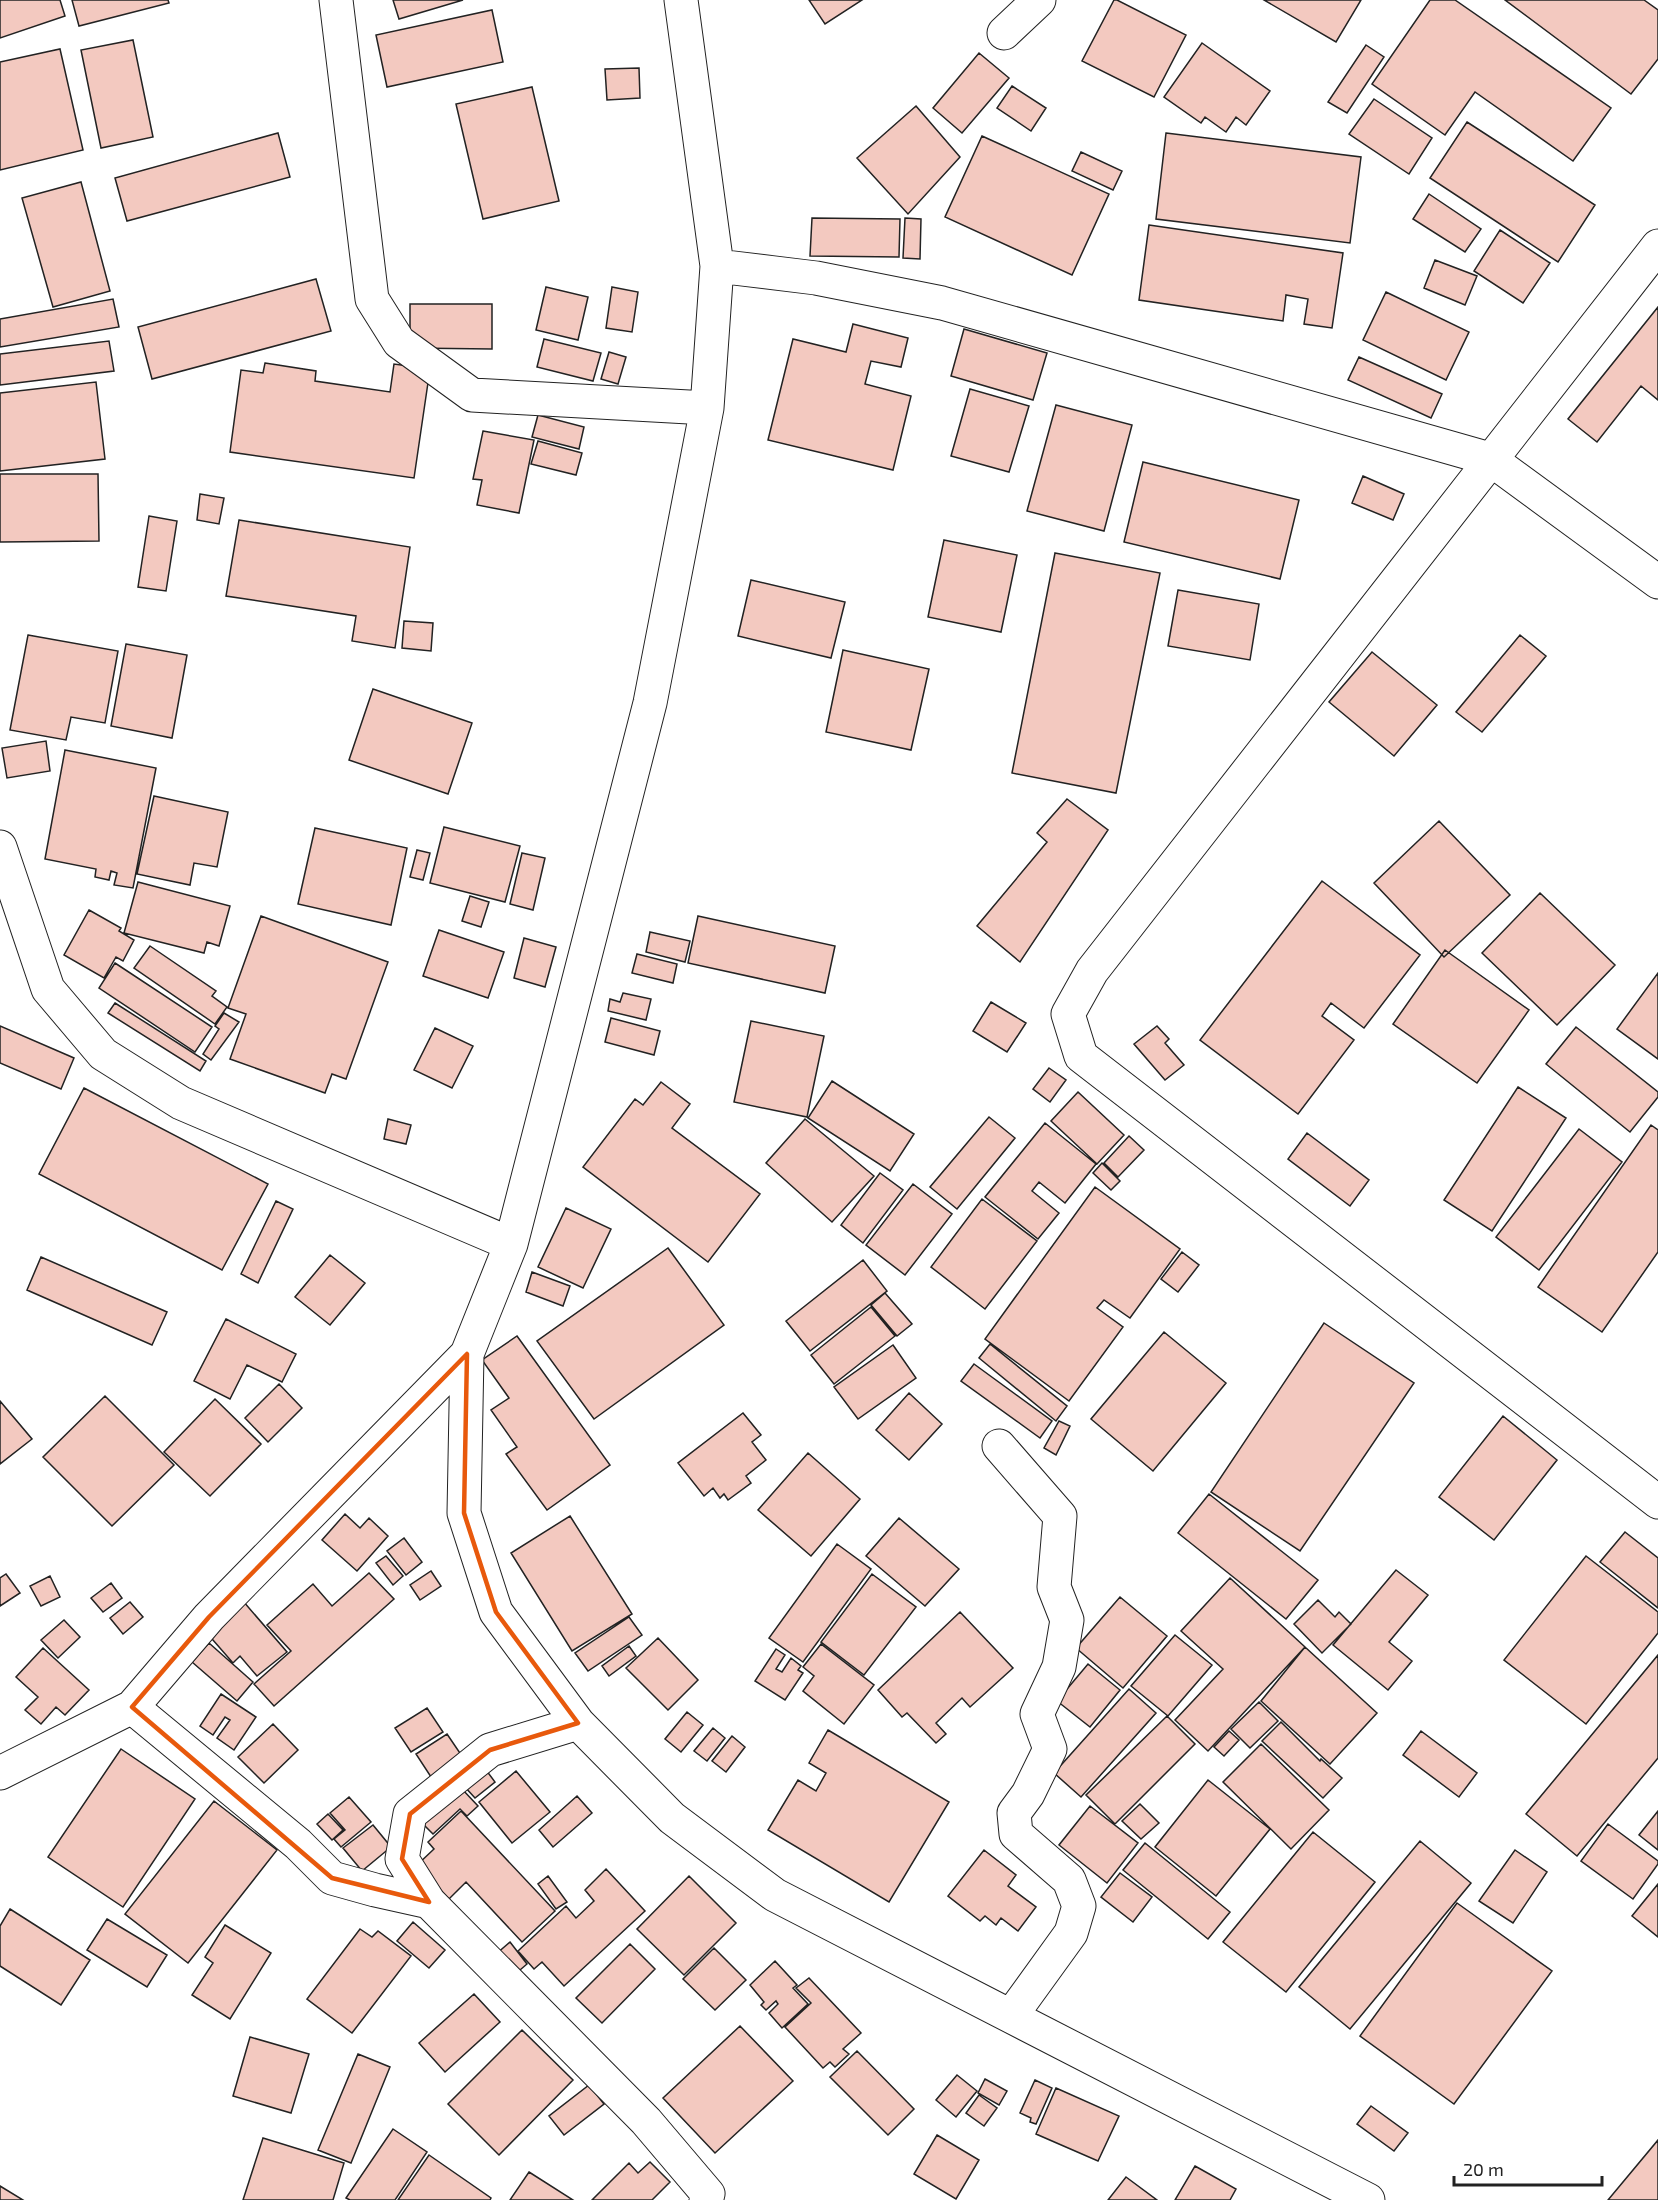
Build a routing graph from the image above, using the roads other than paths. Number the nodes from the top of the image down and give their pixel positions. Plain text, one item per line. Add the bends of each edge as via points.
1 (336, 0) edge
2 (681, 0) edge
3 (1039, 0) edge
4 (1004, 33) dead end
5 (1658, 246) edge
6 (717, 266) junction
7 (707, 408) junction
8 (1490, 459) junction
9 (1658, 582) edge
10 (0, 847) edge
11 (511, 1244) junction
12 (467, 1354) junction
13 (999, 1446) dead end
14 (1658, 1502) edge
15 (132, 1707) junction
16 (578, 1723) junction
17 (0, 1773) edge
18 (429, 1902) junction
19 (1011, 2016) junction
20 (706, 2200) edge
21 (1368, 2200) edge

1 - 7 street via 372,299 399,342 472,395
2 - 6 street
3 - 4 street
5 - 8 street
6 - 7 street
6 - 8 street via 816,278 942,303
7 - 11 street via 650,703
8 - 9 street
8 - 14 street via 1092,971 1068,1014 1081,1056
10 - 11 street via 48,989 103,1054 181,1102
11 - 12 street
12 - 15 street via 209,1617
12 - 16 street via 464,1513 496,1612
13 - 19 street via 1060,1516 1054,1587 1067,1620 1059,1667 1037,1714 1050,1749 1014,1813 1016,1834 1069,1880 1079,1906 1071,1933
15 - 17 street
15 - 18 street via 298,1844 332,1878
16 - 18 street via 490,1750 410,1814 402,1859
16 - 19 street via 672,1818 775,1895
18 - 20 street via 646,2121 708,2194
19 - 21 street

